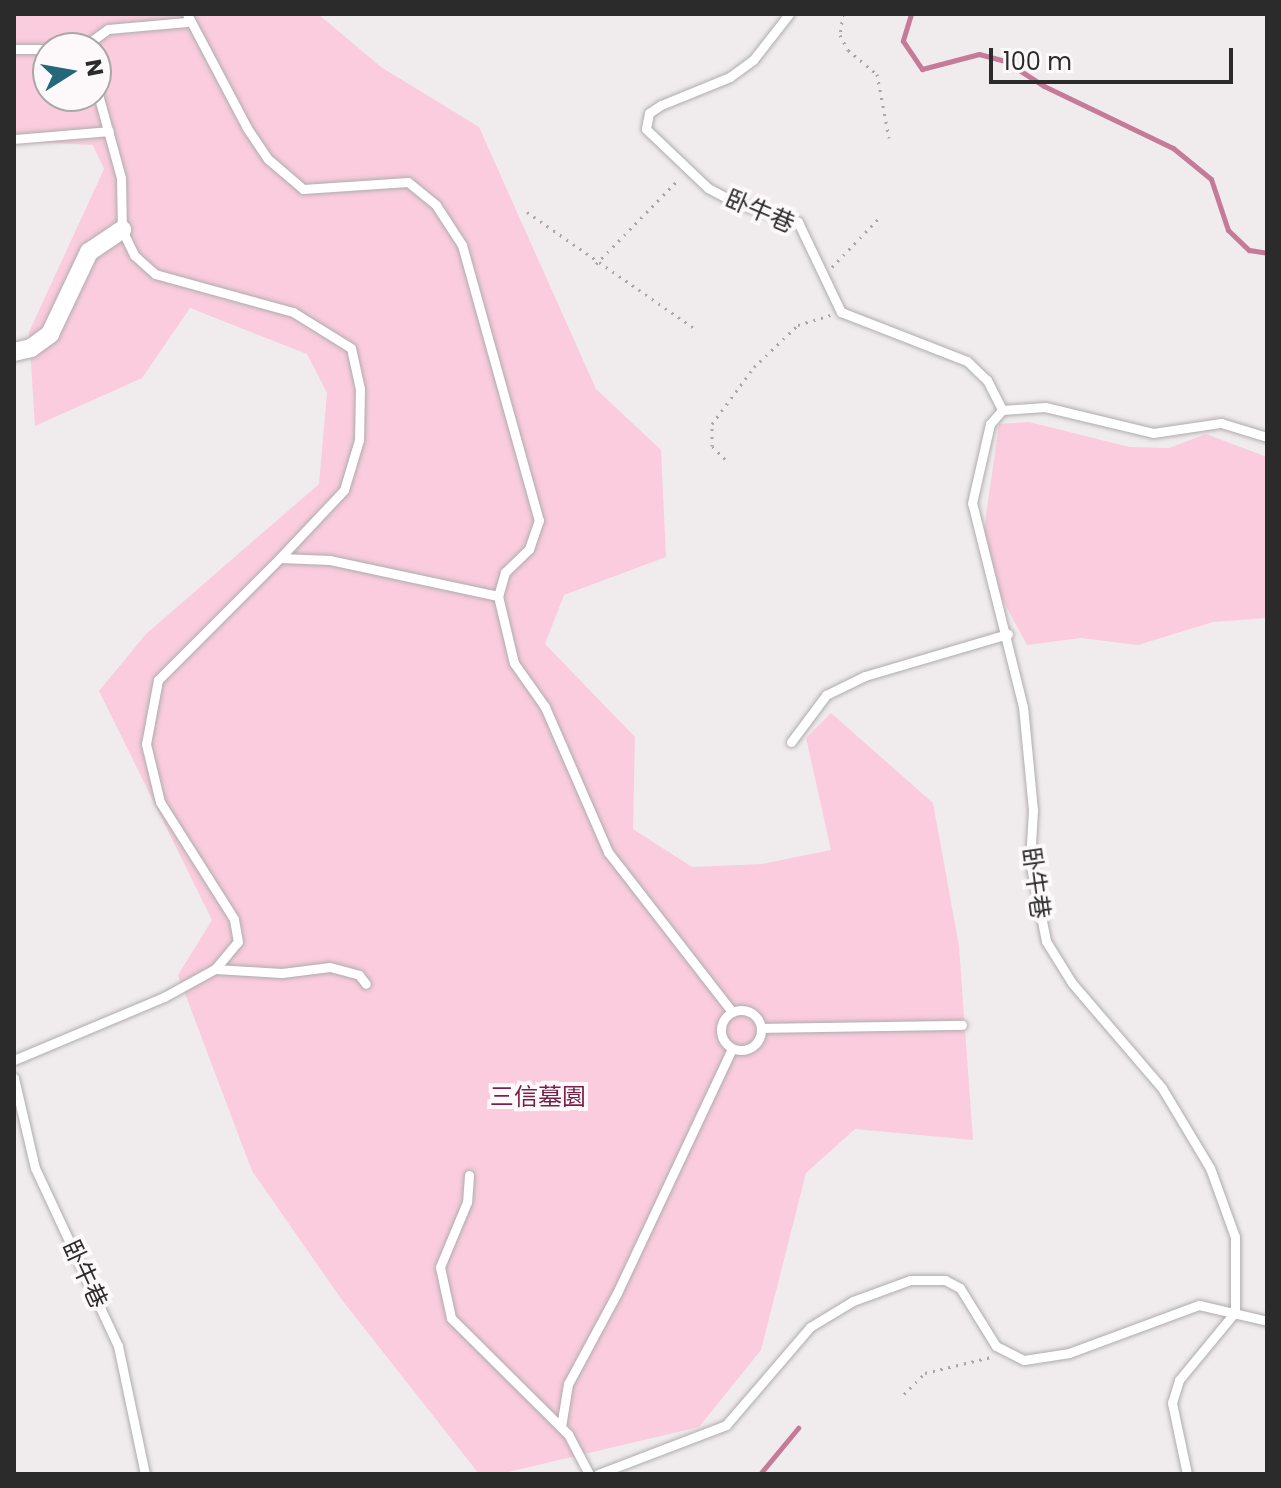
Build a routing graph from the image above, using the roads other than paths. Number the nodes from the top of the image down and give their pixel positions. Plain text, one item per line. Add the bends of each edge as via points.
1 (789, 14) edge
2 (187, 18) edge
3 (104, 32) edge
4 (103, 112) edge
5 (109, 131) junction
6 (14, 139) edge
7 (122, 230) junction
8 (14, 352) edge
9 (1002, 410) junction
10 (1267, 437) edge
11 (280, 558) junction
12 (498, 596) junction
13 (1008, 634) junction
14 (791, 742) dead end
15 (215, 969) junction
16 (366, 984) dead end
17 (732, 1012) junction
18 (962, 1025) dead end
19 (761, 1028) junction
20 (732, 1049) junction
21 (14, 1060) edge
22 (14, 1078) edge
23 (469, 1175) dead end
24 (1235, 1312) junction
25 (1267, 1321) edge
26 (561, 1427) junction
27 (145, 1474) edge
28 (589, 1474) edge
29 (598, 1474) edge
30 (1187, 1474) edge

1 - 9 lane, 卧牛巷 via 753,60 730,77 649,113 646,129 688,169 736,203 798,222 841,312 967,361 987,380
2 - 3 lane
2 - 12 lane via 268,159 303,189 408,182 436,205 462,245 539,520 529,549 505,572
4 - 5 lane
5 - 6 lane
5 - 7 lane via 121,178
7 - 8 street via 89,252 50,334 31,348
7 - 11 lane via 134,255 155,274 293,312 351,348 360,389 359,440 344,490
9 - 10 lane via 1045,407 1153,433 1221,423
9 - 13 lane, 卧牛巷 via 990,424 972,503 985,567
11 - 12 lane via 330,560
11 - 15 lane via 158,680 149,716 146,744 160,802 234,919 238,942
12 - 17 lane via 514,663 545,707 608,852
13 - 14 lane via 865,676 826,695
13 - 24 lane, 卧牛巷 via 1023,707 1033,810 1030,861 1046,941 1072,983 1162,1088 1210,1168 1235,1237
15 - 16 lane via 282,973 330,967 359,975
15 - 21 lane via 164,997
17 - 19 lane via 750,1013
17 - 20 lane via 721,1031
18 - 19 lane
19 - 20 lane via 753,1047
20 - 26 lane via 568,1384
22 - 27 lane, 卧牛巷 via 35,1168 118,1346
23 - 26 lane via 467,1202 440,1267 451,1318 471,1344
24 - 25 lane
24 - 29 lane via 1199,1305 1069,1353 1024,1360 996,1346 967,1294 945,1280 910,1280 853,1301 810,1327 726,1425
24 - 30 lane via 1179,1380 1172,1403
26 - 28 lane

